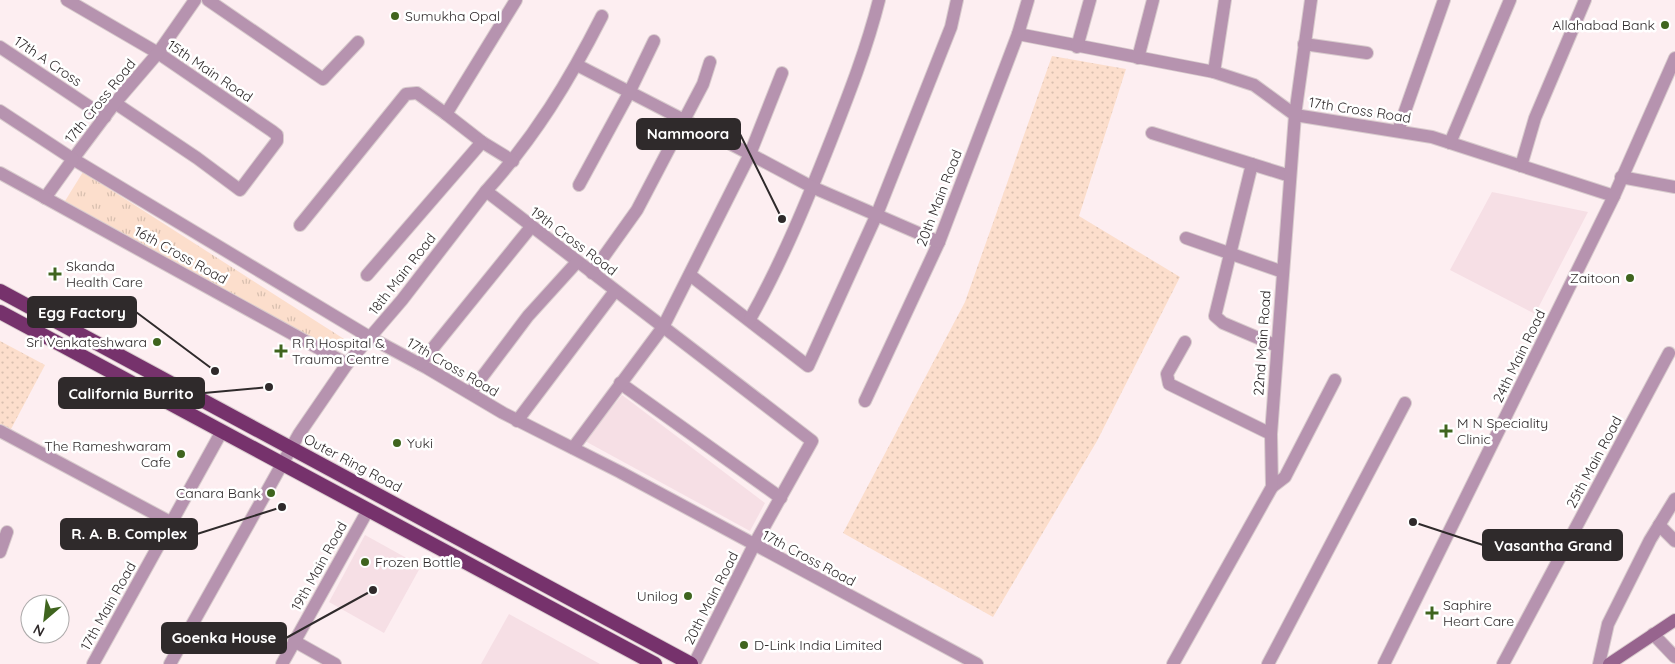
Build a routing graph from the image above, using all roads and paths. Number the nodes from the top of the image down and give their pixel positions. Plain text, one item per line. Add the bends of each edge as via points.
1 (67, 0) edge
2 (196, 0) edge
3 (208, 0) edge
4 (516, 0) edge
5 (879, 0) edge
6 (958, 0) edge
7 (1028, 0) edge
8 (1090, 0) edge
9 (1153, 0) edge
10 (1226, 0) edge
11 (1311, 0) edge
12 (1444, 0) edge
13 (1510, 0) edge
14 (1586, 0) edge
15 (602, 16) dead end
16 (1018, 34) junction
17 (654, 41) dead end
18 (358, 42) dead end
19 (1304, 44) junction
20 (0, 46) edge
21 (1077, 47) junction
22 (158, 53) junction
23 (1367, 53) dead end
24 (1138, 58) junction
25 (1675, 58) edge
26 (710, 62) dead end
27 (577, 65) junction
28 (1214, 72) junction
29 (782, 73) dead end
30 (630, 92) junction
31 (115, 103) junction
32 (0, 111) edge
33 (446, 114) junction
34 (1295, 115) junction
35 (105, 117) junction
36 (683, 121) junction
37 (1398, 131) junction
38 (1152, 133) dead end
39 (482, 142) junction
40 (1450, 143) junction
41 (750, 154) junction
42 (73, 159) junction
43 (513, 161) junction
44 (1252, 164) junction
45 (1521, 166) junction
46 (0, 173) edge
47 (1290, 176) junction
48 (1620, 176) junction
49 (579, 185) dead end
50 (812, 187) junction
51 (1675, 187) edge
52 (486, 190) junction
53 (1614, 196) junction
54 (45, 198) junction
55 (877, 214) junction
56 (300, 225) dead end
57 (531, 227) junction
58 (1186, 238) dead end
59 (939, 242) junction
60 (1230, 253) junction
61 (576, 262) junction
62 (1283, 272) junction
63 (592, 273) junction
64 (367, 275) dead end
65 (690, 275) junction
66 (0, 291) edge
67 (614, 291) junction
68 (0, 312) edge
69 (750, 319) junction
70 (663, 328) junction
71 (371, 338) junction
72 (1185, 342) dead end
73 (1277, 346) junction
74 (1669, 353) dead end
75 (347, 364) junction
76 (420, 364) junction
77 (1335, 380) dead end
78 (620, 383) junction
79 (470, 393) junction
80 (865, 400) dead end
81 (1405, 403) dead end
82 (517, 421) junction
83 (0, 431) edge
84 (222, 431) junction
85 (1270, 434) junction
86 (812, 441) joint
87 (290, 448) junction
88 (573, 448) junction
89 (281, 463) junction
90 (1272, 487) junction
91 (781, 498) junction
92 (1675, 499) edge
93 (368, 510) junction
94 (172, 523) junction
95 (1659, 525) junction
96 (7, 532) dead end
97 (1675, 541) edge
98 (754, 545) junction
99 (0, 552) edge
100 (1675, 620) edge
101 (1653, 634) junction
102 (294, 641) junction
103 (1675, 657) edge
104 (93, 664) edge
105 (170, 664) edge
106 (282, 664) edge
107 (335, 664) edge
108 (655, 664) edge
109 (692, 664) edge
110 (977, 664) edge
111 (1173, 664) edge
112 (1268, 664) edge
113 (1384, 664) edge
114 (1503, 664) edge
115 (1598, 664) edge
116 (1609, 664) edge

1 - 22 street, 15th Main Road
2 - 22 street, 17th Cross Road
3 - 18 street via 323,79
4 - 33 street
5 - 50 street via 871,32
6 - 55 street via 948,36
7 - 16 street, 20th Main Road
8 - 21 street
9 - 24 street
10 - 28 street
11 - 19 street, 22nd Main Road
12 - 37 street
13 - 40 street
14 - 45 street via 1536,118
15 - 27 street
16 - 21 street, 17th Cross Road
16 - 59 street, 20th Main Road
17 - 30 street
19 - 23 street
19 - 34 street, 22nd Main Road
20 - 35 street, 17th A Cross
21 - 24 street, 17th Cross Road
22 - 31 street, 17th Cross Road
22 - 31 street, 15th Main Road via 277,135 277,141 240,190
24 - 28 street, 17th Cross Road
25 - 48 street, 24th Main Road
26 - 36 street via 703,84
27 - 30 street
27 - 43 street via 555,103
28 - 34 street, 17th Cross Road via 1254,85
29 - 41 street
30 - 36 street
30 - 49 street
31 - 35 street, 17th Cross Road
32 - 42 street
33 - 39 street
33 - 56 street via 417,93 406,94
34 - 37 street, 17th Cross Road
34 - 47 street, 22nd Main Road
35 - 42 street, 17th Cross Road
36 - 41 street
36 - 63 street via 637,210
37 - 40 street, 17th Cross Road
38 - 44 street
39 - 43 street
39 - 64 street
40 - 45 street, 17th Cross Road
41 - 50 street
41 - 65 street
42 - 54 street
42 - 71 street, 17th Cross Road
43 - 52 street
44 - 47 street
44 - 60 street
45 - 53 street, 17th Cross Road
46 - 54 street, 16th Cross Road
47 - 62 street, 22nd Main Road
48 - 51 street
48 - 53 street, 24th Main Road
50 - 55 street
50 - 69 street via 775,273
52 - 57 street, 19th Cross Road
52 - 71 street, 18th Main Road
53 - 113 street, 24th Main Road
54 - 75 street, 16th Cross Road
55 - 59 street
55 - 69 street via 808,366
57 - 61 street, 19th Cross Road
57 - 76 street
58 - 60 street
59 - 80 street, 20th Main Road
60 - 62 street
60 - 73 street via 1215,316 1223,323
61 - 63 street, 19th Cross Road
61 - 79 street via 528,316
62 - 73 street, 22nd Main Road
63 - 67 street, 19th Cross Road
65 - 69 street
65 - 70 street
66 - 87 highway, Outer Ring Road
67 - 70 street, 19th Cross Road
67 - 82 street
68 - 84 highway
70 - 78 street
70 - 86 street, 19th Cross Road
71 - 75 street, 18th Main Road
71 - 76 street, 17th Cross Road
72 - 85 street via 1167,374 1169,384
73 - 85 street, 22nd Main Road
74 - 114 street, 25th Main Road
75 - 87 street, 18th Main Road
76 - 79 street, 17th Cross Road
77 - 90 street via 1285,477
78 - 88 street
78 - 91 street
79 - 82 street, 17th Cross Road
81 - 112 street
82 - 88 street, 17th Cross Road
83 - 94 street
84 - 89 highway
84 - 94 street, 17th Main Road
85 - 90 street, 22nd Main Road
86 - 91 street, 20th Main Road
87 - 89 street, 18th Main Road
87 - 109 highway, Outer Ring Road
88 - 98 street, 17th Cross Road
89 - 93 highway
89 - 105 street
90 - 111 street
91 - 98 street, 20th Main Road
92 - 95 street
93 - 102 street, 19th Main Road
93 - 108 highway
94 - 104 street, 17th Main Road
95 - 97 street
95 - 115 street via 1608,624
96 - 99 street
98 - 109 street, 20th Main Road
98 - 110 street, 17th Cross Road
100 - 101 main road
101 - 103 street
101 - 116 main road
102 - 106 street, 19th Main Road
102 - 107 street

